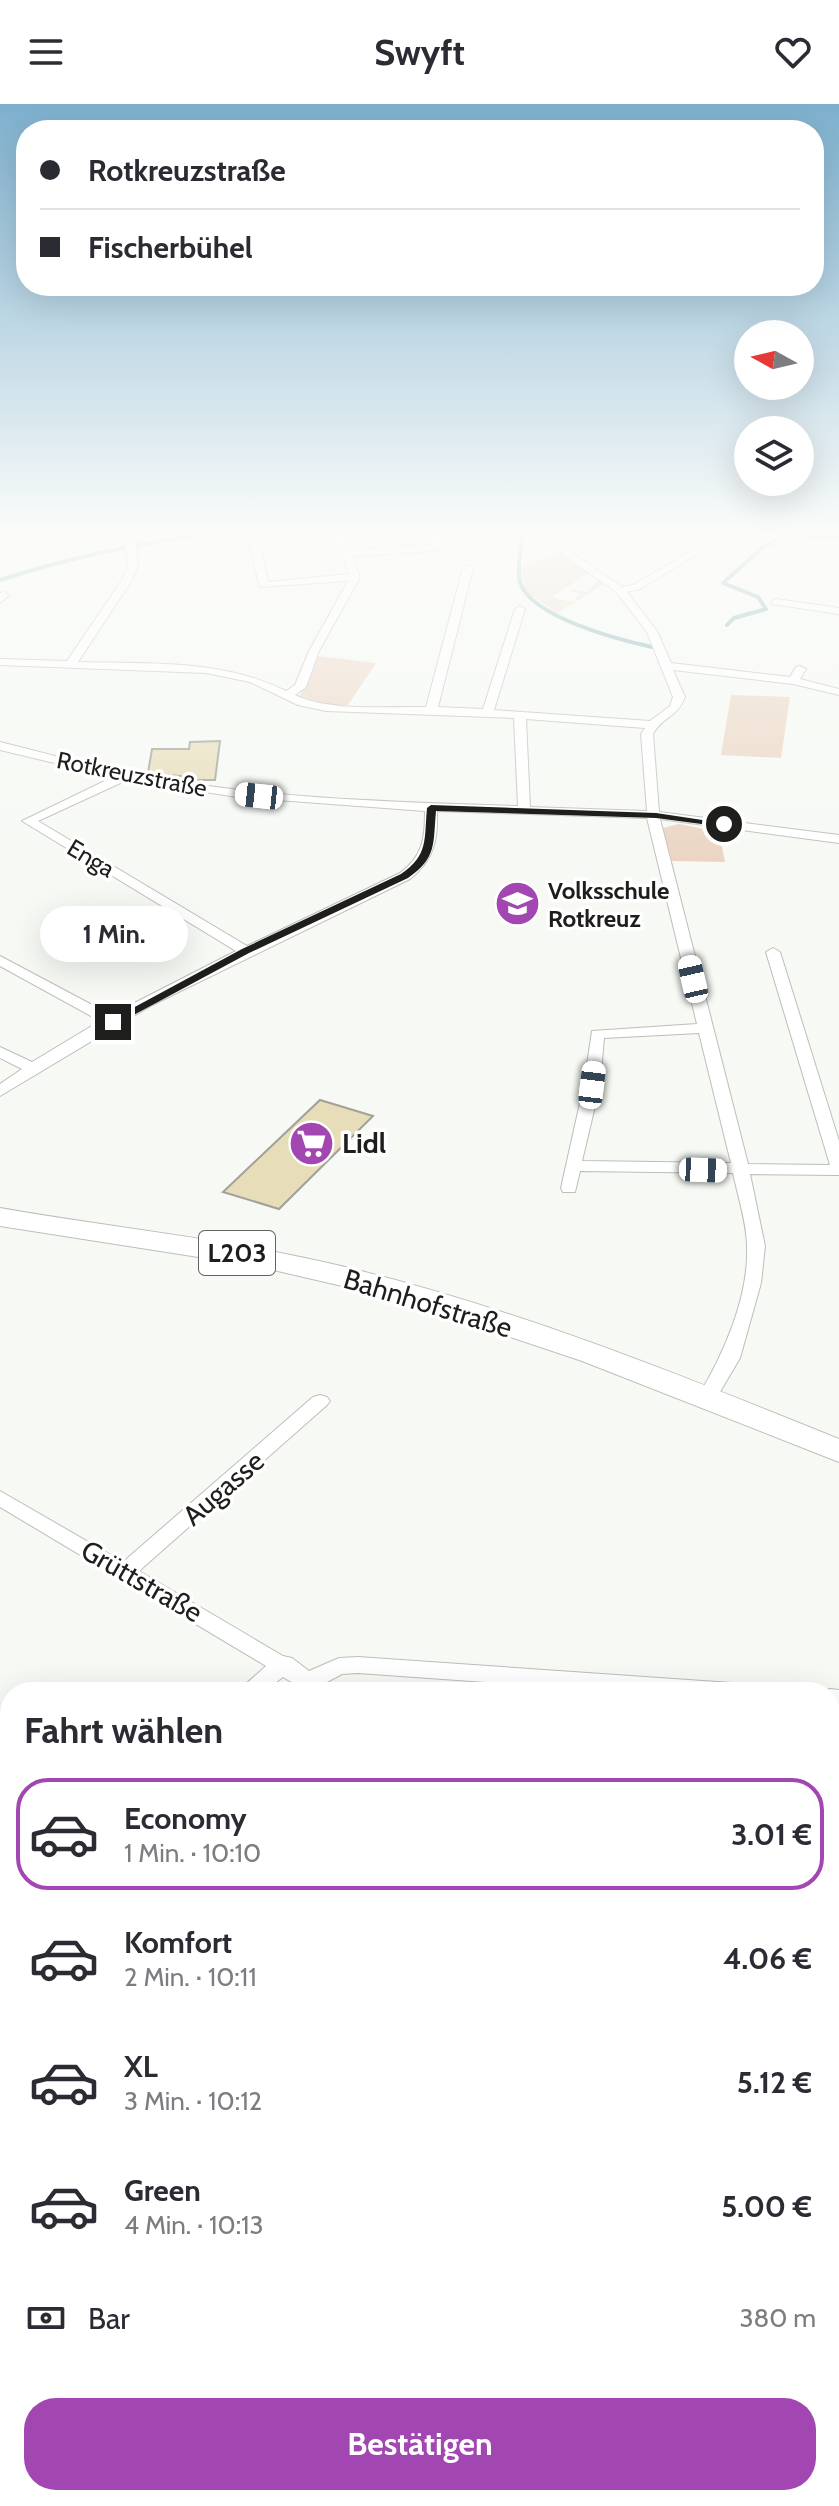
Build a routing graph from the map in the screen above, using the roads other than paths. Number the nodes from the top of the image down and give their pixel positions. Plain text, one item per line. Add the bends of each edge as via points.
1 (84, 644) edge
2 (318, 644) edge
3 (448, 644) edge
4 (509, 644) edge
5 (658, 644) edge
6 (0, 662) edge
7 (70, 665) junction
8 (669, 666) junction
9 (800, 669) dead end
10 (793, 681) junction
11 (289, 694) junction
12 (839, 696) edge
13 (431, 711) junction
14 (487, 713) junction
15 (520, 715) junction
16 (652, 725) junction
17 (0, 746) edge
18 (125, 776) junction
19 (431, 808) junction
20 (524, 810) junction
21 (656, 815) junction
22 (839, 839) edge
23 (246, 951) junction
24 (773, 952) dead end
25 (0, 960) edge
26 (113, 1022) junction
27 (703, 1028) junction
28 (0, 1052) edge
29 (31, 1068) junction
30 (0, 1091) edge
31 (573, 1166) junction
32 (839, 1169) edge
33 (741, 1170) junction
34 (569, 1188) dead end
35 (0, 1217) edge
36 (707, 1398) junction
37 (320, 1401) dead end
38 (839, 1451) edge
39 (0, 1498) edge
40 (124, 1572) junction
41 (284, 1664) junction
42 (261, 1682) edge
43 (312, 1682) edge
44 (322, 1682) edge
45 (602, 1682) edge

1 - 7 street
2 - 11 street via 300,687
3 - 13 street
4 - 14 street
5 - 8 street
6 - 7 street
7 - 11 street via 206,670 253,679
8 - 10 street
8 - 16 street via 678,703
9 - 10 street
10 - 12 street
11 - 13 street via 326,708
13 - 14 street
14 - 15 street
15 - 16 street
15 - 20 street
16 - 21 street via 647,734
17 - 18 street, Rotkreuzstraße
18 - 19 street, Rotkreuzstraße via 280,798
18 - 23 street, Enga via 28,821
19 - 20 street, Rotkreuzstraße
19 - 23 street via 428,853 421,865
20 - 21 street, Rotkreuzstraße
21 - 22 street, Rotkreuzstraße
21 - 27 street via 654,826
23 - 26 street
24 - 32 street
25 - 26 street
26 - 29 street
27 - 31 street via 597,1034 592,1085
27 - 33 street
28 - 29 street
29 - 30 street
31 - 33 street
31 - 34 street
32 - 33 street
33 - 36 street via 756,1246 752,1283 731,1358
35 - 36 main road, Bahnhofstraße / L203 via 227,1251 342,1275 492,1321
36 - 38 main road, Bahnhofstraße / L203
37 - 40 street, Augasse
39 - 40 street, Grüttstraße
40 - 41 street, Grüttstraße
41 - 42 street
41 - 43 street, Grüttstraße
44 - 45 street via 339,1666 358,1665

